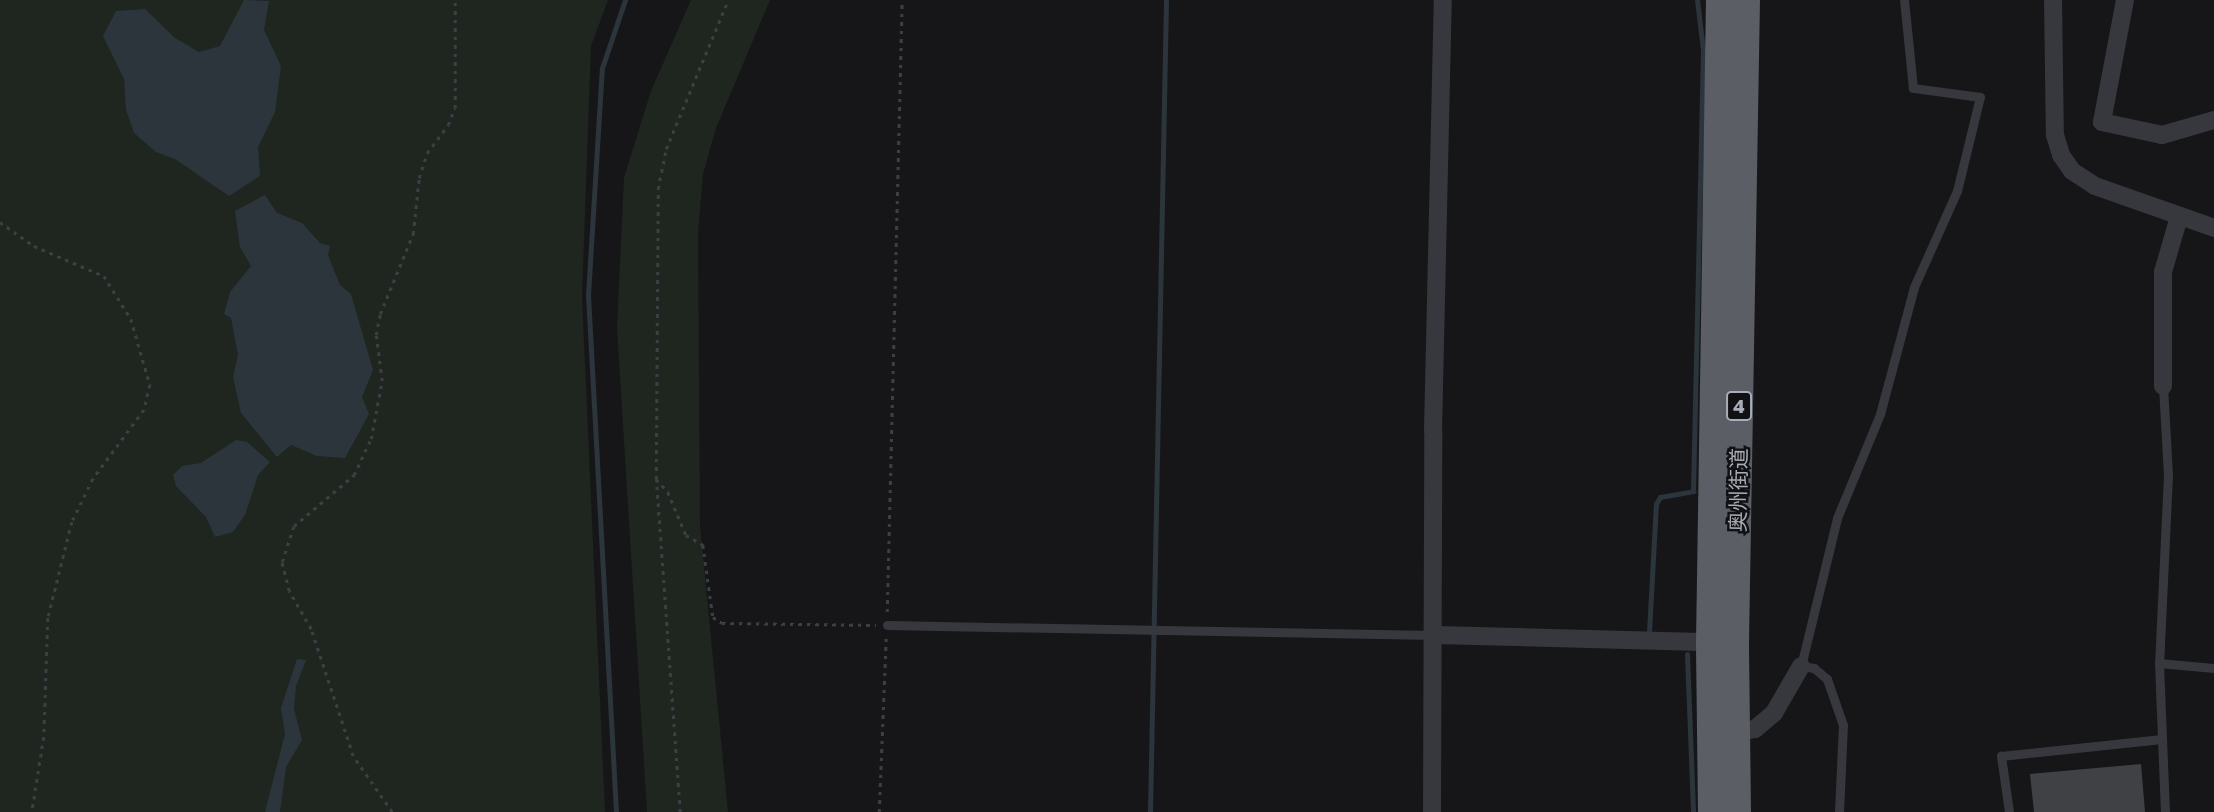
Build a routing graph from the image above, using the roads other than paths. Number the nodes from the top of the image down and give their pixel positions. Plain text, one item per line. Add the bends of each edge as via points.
1 (1443, 0) edge
2 (1720, 0) edge
3 (1746, 0) edge
4 (1904, 0) edge
5 (2053, 0) edge
6 (2125, 0) edge
7 (2214, 120) edge
8 (2179, 217) junction
9 (2214, 228) edge
10 (2163, 386) joint
11 (887, 625) road end
12 (1436, 635) junction
13 (1710, 642) junction
14 (2159, 663) junction
15 (1801, 666) junction
16 (2214, 668) edge
17 (1736, 733) junction
18 (2162, 739) junction
19 (1432, 812) edge
20 (1712, 812) edge
21 (1737, 812) edge
22 (1839, 812) edge
23 (2009, 812) edge
24 (2165, 812) edge

1 - 12 street via 1433,431
2 - 13 highway, 奥州街道 / 4
3 - 17 highway, 奥州街道 / 4
4 - 15 lane via 1913,88 1980,97 1957,191 1914,287 1880,414 1837,518
5 - 8 street via 2055,135 2061,155 2072,171 2095,186
6 - 7 street via 2102,122 2162,135
8 - 9 street
8 - 10 street via 2163,272
10 - 14 lane via 2168,475
11 - 12 lane
12 - 13 street
12 - 19 street
13 - 20 highway, 奥州街道 / 4
14 - 16 lane
14 - 18 lane
15 - 17 street via 1774,713 1755,729
15 - 22 lane via 1814,668 1827,678 1843,725
17 - 21 highway, 奥州街道 / 4
18 - 23 lane via 2001,755
18 - 24 lane

